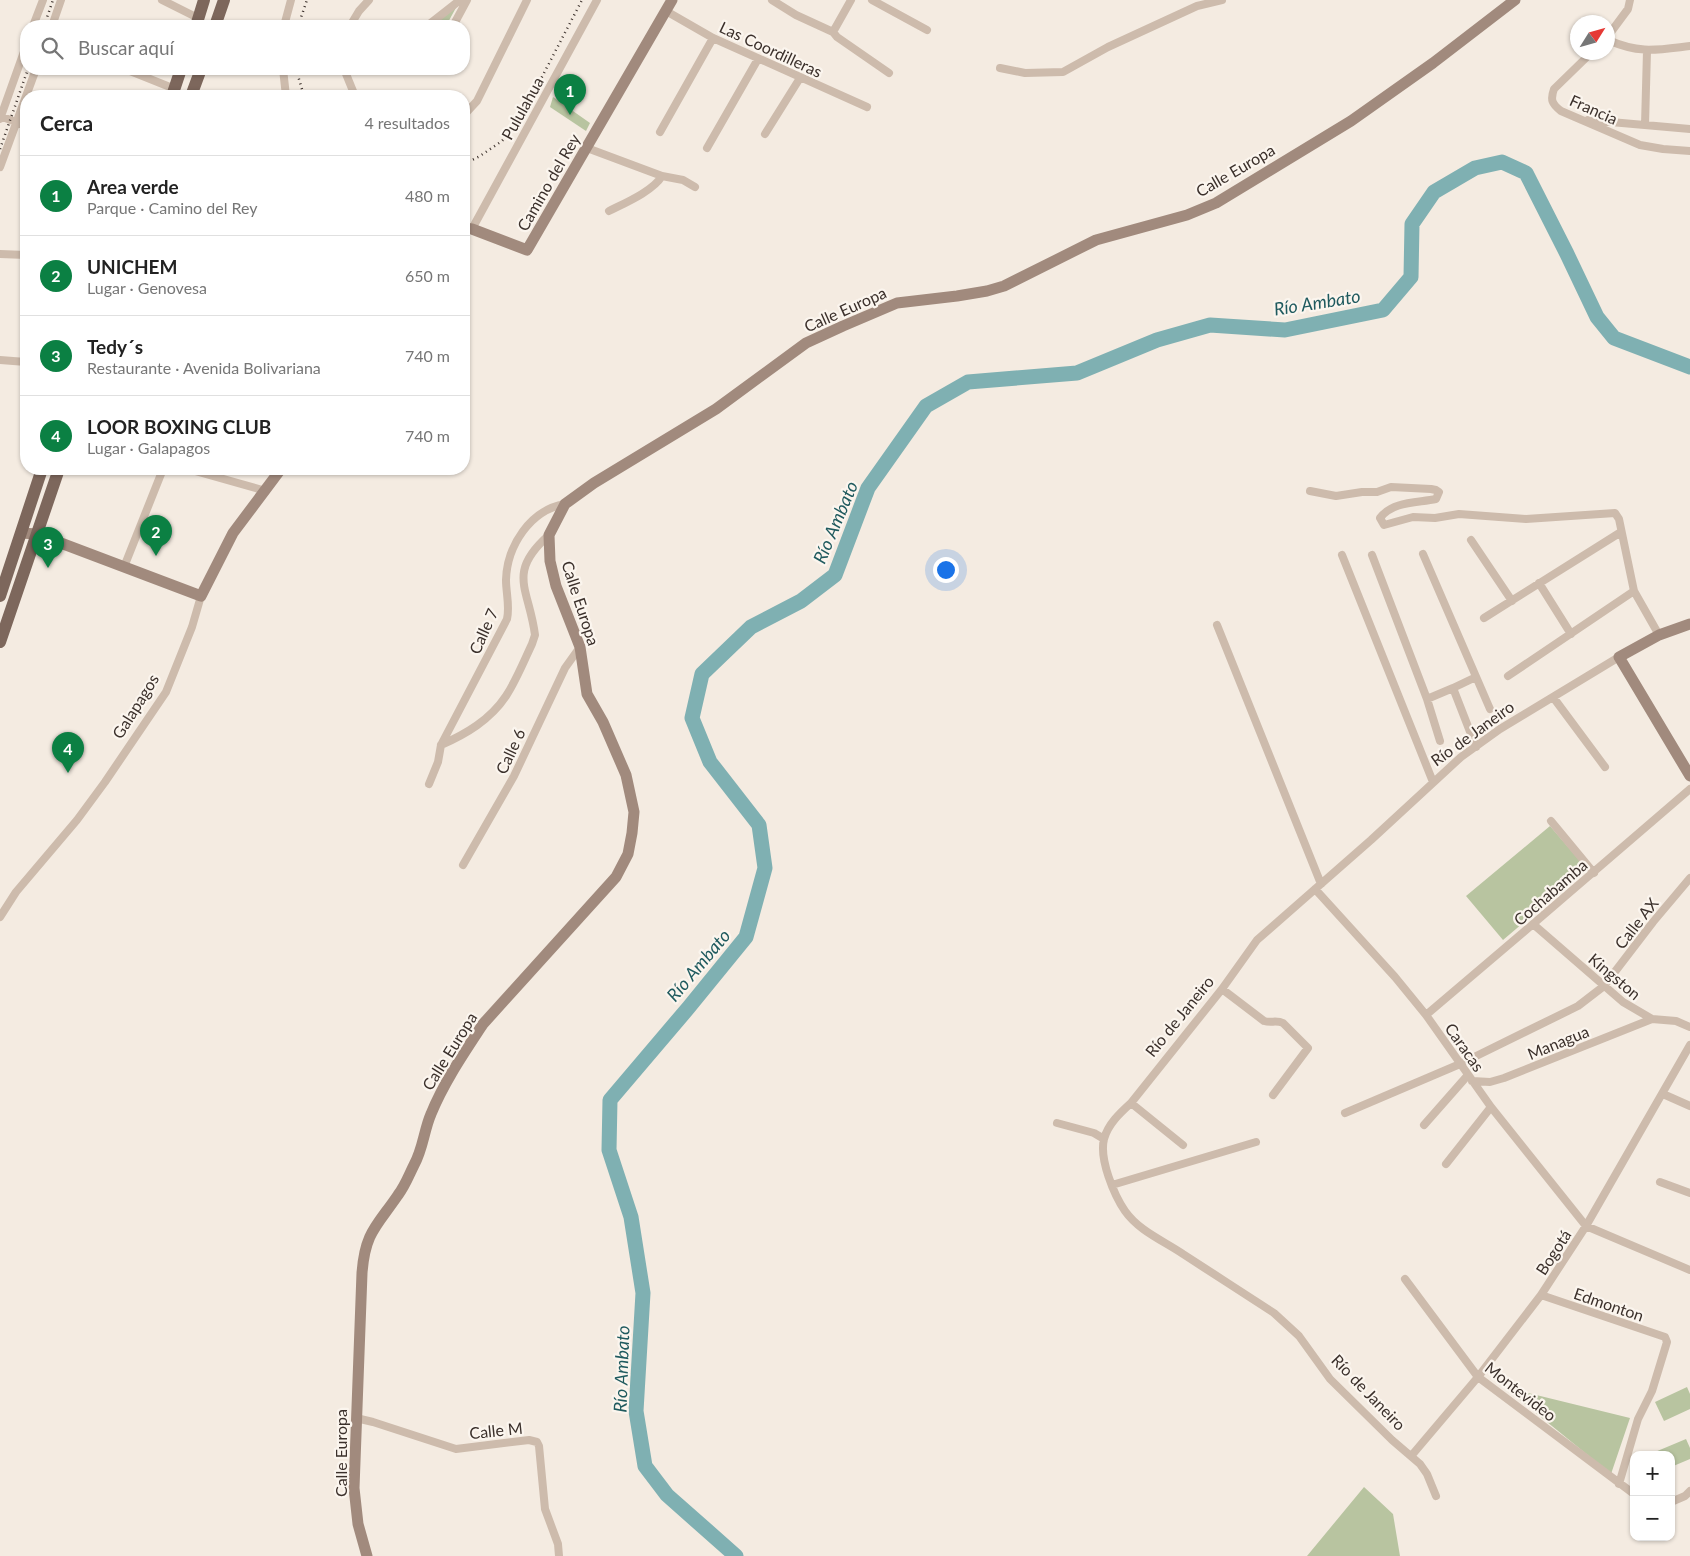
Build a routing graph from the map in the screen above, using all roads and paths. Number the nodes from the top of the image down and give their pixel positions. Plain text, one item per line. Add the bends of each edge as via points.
1 (43, 0) edge
2 (62, 0) edge
3 (162, 0) edge
4 (204, 0) edge
5 (224, 0) edge
6 (291, 0) edge
7 (369, 0) edge
8 (460, 0) edge
9 (467, 0) edge
10 (527, 0) edge
11 (597, 0) edge
12 (672, 0) edge
13 (772, 0) edge
14 (851, 0) edge
15 (872, 0) edge
16 (1222, 0) edge
17 (1515, 0) edge
18 (1630, 0) edge
19 (1210, 1) edge
20 (666, 11) junction
21 (35, 20) edge
22 (54, 20) edge
23 (194, 20) edge
24 (198, 20) edge
25 (218, 20) edge
26 (286, 20) edge
27 (354, 20) edge
28 (435, 20) edge
29 (456, 20) edge
30 (1615, 27) edge
31 (927, 30) dead end
32 (833, 32) junction
33 (712, 38) junction
34 (1615, 43) edge
35 (1690, 46) edge
36 (1648, 51) junction
37 (758, 59) junction
38 (1584, 60) edge
39 (20, 62) edge
40 (1000, 68) dead end
41 (889, 73) dead end
42 (34, 75) edge
43 (137, 75) edge
44 (179, 75) edge
45 (199, 75) edge
46 (284, 75) edge
47 (346, 75) edge
48 (800, 78) junction
49 (28, 90) edge
50 (167, 90) edge
51 (174, 90) edge
52 (193, 90) edge
53 (285, 90) edge
54 (353, 90) edge
55 (867, 107) dead end
56 (470, 108) edge
57 (20, 111) edge
58 (0, 117) edge
59 (1579, 118) junction
60 (16, 122) junction
61 (20, 124) edge
62 (1645, 125) junction
63 (1690, 129) edge
64 (660, 132) dead end
65 (765, 134) dead end
66 (586, 148) junction
67 (707, 148) dead end
68 (1690, 151) edge
69 (0, 167) edge
70 (662, 176) junction
71 (695, 187) dead end
72 (609, 211) dead end
73 (470, 224) edge
74 (470, 229) edge
75 (0, 254) edge
76 (20, 255) edge
77 (0, 360) edge
78 (20, 362) edge
79 (40, 475) edge
80 (57, 475) edge
81 (161, 475) edge
82 (209, 475) edge
83 (277, 475) edge
84 (266, 491) junction
85 (1310, 492) dead end
86 (565, 504) junction
87 (1621, 532) junction
88 (21, 533) junction
89 (37, 534) junction
90 (549, 535) junction
91 (1470, 540) dead end
92 (1423, 554) dead end
93 (1342, 555) dead end
94 (1372, 555) dead end
95 (124, 567) junction
96 (1539, 583) junction
97 (1634, 591) junction
98 (0, 596) edge
99 (201, 596) junction
100 (1512, 601) junction
101 (1484, 618) dead end
102 (1690, 624) edge
103 (1217, 625) dead end
104 (1571, 634) junction
105 (1659, 635) junction
106 (0, 642) edge
107 (580, 647) junction
108 (1619, 657) junction
109 (1508, 676) dead end
110 (1476, 678) junction
111 (1453, 688) junction
112 (1553, 697) junction
113 (1427, 699) junction
114 (1490, 709) dead end
115 (1440, 741) dead end
116 (441, 745) junction
117 (1476, 747) junction
118 (1605, 767) dead end
119 (1690, 776) edge
120 (1433, 782) junction
121 (429, 784) dead end
122 (1690, 789) edge
123 (1551, 820) dead end
124 (463, 865) dead end
125 (1594, 873) junction
126 (1690, 878) edge
127 (1318, 887) junction
128 (0, 917) edge
129 (1533, 924) junction
130 (1604, 986) junction
131 (1222, 989) junction
132 (1426, 1015) junction
133 (1652, 1020) junction
134 (1690, 1027) edge
135 (1690, 1045) edge
136 (1460, 1064) junction
137 (1470, 1078) junction
138 (1663, 1094) junction
139 (1273, 1095) dead end
140 (1131, 1103) junction
141 (1690, 1106) edge
142 (1492, 1107) junction
143 (1345, 1113) dead end
144 (1057, 1123) dead end
145 (1424, 1125) dead end
146 (1104, 1139) junction
147 (1256, 1142) dead end
148 (1183, 1145) dead end
149 (1446, 1164) dead end
150 (1660, 1182) dead end
151 (1112, 1185) junction
152 (1690, 1193) edge
153 (1586, 1226) junction
154 (1690, 1270) edge
155 (1405, 1278) dead end
156 (1541, 1295) junction
157 (1478, 1377) junction
158 (356, 1418) junction
159 (1412, 1455) junction
160 (1619, 1484) junction
161 (1630, 1491) edge
162 (1690, 1491) edge
163 (1436, 1496) dead end
164 (1675, 1500) edge
165 (367, 1556) edge
166 (559, 1556) edge

1 - 21 street
2 - 22 street
3 - 23 street
4 - 24 main road
5 - 25 main road
6 - 26 street
7 - 27 street
8 - 28 street
9 - 29 street
10 - 56 street via 477,101
11 - 73 street, Pululahua
12 - 20 street, Camino del Rey
13 - 32 street
14 - 32 street
15 - 31 street
16 - 19 street
17 - 86 street, Calle Europa via 1351,121 1216,203 1187,215 1096,240 1004,286 957,296 897,303 828,332 806,343 716,409
18 - 30 street via 1628,9
19 - 40 street via 1108,47 1063,72 1025,74
20 - 33 street, Las Coordilleras
20 - 66 street, Camino del Rey
32 - 41 street
33 - 37 street, Las Coordilleras
33 - 64 street
34 - 36 street
35 - 36 street
36 - 62 street
37 - 48 street, Las Coordilleras
37 - 67 street
38 - 59 street, Francia via 1554,89 1551,97 1561,111
39 - 58 street
42 - 49 street
43 - 50 street
44 - 51 main road
45 - 52 main road
46 - 53 street
47 - 54 street
48 - 55 street, Las Coordilleras
48 - 65 street
57 - 60 street
58 - 60 street
59 - 62 street
59 - 68 street, Francia via 1640,145
60 - 61 street
60 - 69 street
62 - 63 street
66 - 70 street
66 - 74 street, Camino del Rey via 527,250
70 - 71 street via 682,180
70 - 72 street via 638,195
75 - 76 street
77 - 78 street
79 - 88 main road
80 - 89 main road
81 - 95 street
82 - 84 street
83 - 84 street, Galapagos
84 - 99 street, Galapagos via 233,533
85 - 87 street via 1336,496 1377,492 1391,487 1439,492 1436,499 1409,503 1385,512 1380,518 1384,525 1412,517 1459,514 1526,519 1608,512 1615,513 1620,519
86 - 90 street, Calle Europa
86 - 116 street, Calle 7 via 536,517 521,533 510,556 506,579 507,619
87 - 96 street
87 - 97 street
88 - 89 street
88 - 98 main road
89 - 95 street
89 - 106 main road
90 - 107 street, Calle Europa via 550,561 556,586
90 - 116 street via 532,553 522,575 535,635 506,697 465,734
91 - 100 street
92 - 110 street
93 - 120 street
94 - 113 street
95 - 99 street
96 - 100 street
96 - 104 street
97 - 104 street
97 - 105 street
99 - 128 street, Galapagos via 166,692 77,820 11,899
100 - 101 street
102 - 105 street, Río de Janeiro
103 - 127 street
104 - 109 street
105 - 108 street, Río de Janeiro
107 - 124 street, Calle 6 via 565,668 514,776
107 - 158 street, Calle Europa via 587,694 626,775 634,812 628,854 616,877 482,1024 440,1093 416,1162 400,1194 374,1227 363,1255
108 - 112 street, Río de Janeiro
108 - 119 street
110 - 111 street
110 - 114 street
111 - 113 street
111 - 117 street
112 - 117 street, Río de Janeiro
112 - 118 street
113 - 115 street
116 - 121 street, Calle 7
117 - 120 street, Río de Janeiro
120 - 127 street, Río de Janeiro
122 - 125 street, Cochabamba
123 - 125 street
125 - 129 street, Cochabamba
126 - 130 street, Calle AX
127 - 131 street, Río de Janeiro via 1257,940
127 - 132 street, Caracas
129 - 130 street, Kingston
129 - 132 street, Cochabamba
130 - 133 street, Kingston
130 - 136 street, Calle AX via 1578,1006
131 - 139 street via 1264,1021 1284,1023 1308,1048
131 - 140 street, Río de Janeiro
132 - 136 street, Caracas
133 - 134 street, Kingston via 1676,1021
133 - 137 street, Managua via 1504,1078 1490,1082
135 - 138 street, Bogotá
136 - 137 street, Caracas
136 - 143 street, Calle AX
137 - 142 street, Caracas
137 - 145 street
138 - 141 street
138 - 153 street, Bogotá
140 - 146 street, Río de Janeiro via 1108,1128
140 - 148 street
142 - 149 street
142 - 153 street, Caracas
144 - 146 street
146 - 151 street, Río de Janeiro via 1102,1153
147 - 151 street
150 - 152 street
151 - 159 street, Río de Janeiro via 1125,1211 1144,1229 1288,1324 1330,1379 1392,1440
153 - 154 street
153 - 156 street, Bogotá
155 - 157 street, Montevideo
156 - 157 street, Bogotá
156 - 160 street, Edmonton via 1665,1337 1668,1342 1652,1391 1638,1419
157 - 159 street, Bogotá
157 - 160 street, Montevideo
158 - 165 street, Calle Europa via 354,1488 358,1524
158 - 166 street, Calle M via 456,1449 528,1440 537,1442 545,1509
159 - 163 street, Río de Janeiro via 1427,1474
160 - 161 street, Montevideo
162 - 164 street

